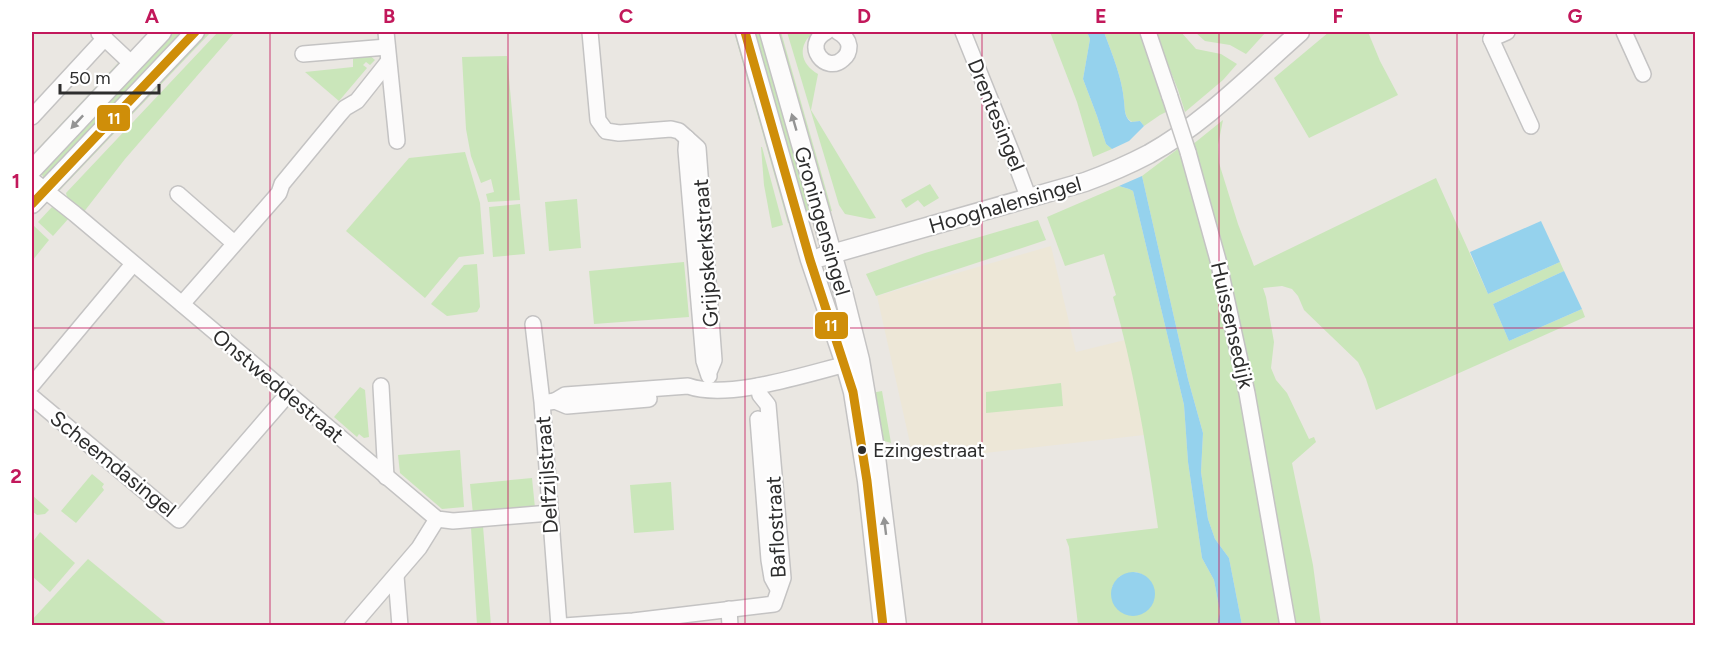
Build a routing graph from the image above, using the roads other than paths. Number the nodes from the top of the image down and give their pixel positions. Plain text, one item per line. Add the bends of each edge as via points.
1 (162, 32) edge
2 (195, 32) edge
3 (590, 32) edge
4 (745, 32) edge
5 (769, 32) edge
6 (826, 32) edge
7 (963, 32) edge
8 (1148, 32) edge
9 (1300, 32) edge
10 (1508, 32) edge
11 (1624, 32) edge
12 (845, 33) edge
13 (101, 35) edge
14 (1496, 35) edge
15 (387, 47) edge
16 (303, 54) dead end
17 (132, 64) junction
18 (1643, 74) dead end
19 (32, 117) edge
20 (1531, 126) dead end
21 (397, 141) dead end
22 (32, 170) edge
23 (36, 192) edge
24 (178, 194) dead end
25 (1029, 199) junction
26 (234, 243) junction
27 (831, 254) junction
28 (810, 260) junction
29 (133, 264) junction
30 (182, 304) junction
31 (533, 324) dead end
32 (852, 362) junction
33 (32, 385) edge
34 (381, 386) dead end
35 (704, 389) junction
36 (759, 391) junction
37 (288, 394) junction
38 (32, 397) edge
39 (548, 402) junction
40 (386, 477) junction
41 (550, 513) junction
42 (437, 519) junction
43 (396, 576) junction
44 (729, 609) junction
45 (352, 626) edge
46 (399, 626) edge
47 (559, 626) edge
48 (564, 626) edge
49 (730, 626) edge
50 (884, 626) edge
51 (897, 626) edge
52 (1288, 626) edge

1 - 17 street
2 - 23 street
3 - 35 street, Grijpskerkstraat via 598,120 606,130 619,133 670,129 679,131 698,148 714,360
4 - 28 street, Groningensingel
27 -> 5 street, Groningensingel
6 - 12 street via 818,38 815,48 828,63 839,62 847,55
7 - 25 street, Drentesingel
8 - 52 street, Huissensedijk, bridge via 1188,152 1218,260 1247,393
9 - 25 street, Hooghalensingel via 1191,127 1150,153 1118,170
10 - 14 street
11 - 18 street
13 - 17 street
13 - 19 street
14 - 20 street
15 - 16 street
15 - 21 street
15 - 26 street via 357,101 345,108 282,184 279,193
17 -> 22 street
23 - 29 street, Onstweddestraat via 75,214
24 - 26 street
25 - 27 street, Hooghalensingel
26 - 30 street
27 - 28 street, Hooghalensingel
27 - 32 street, Groningensingel via 843,292
28 - 32 street, Groningensingel
29 - 30 street, Onstweddestraat
29 - 33 street
30 - 37 street, Onstweddestraat
31 - 39 street, Delfzijlstraat
32 - 36 street
32 - 50 street, Groningensingel
51 -> 32 street, Groningensingel via 875,449
34 - 40 street
35 - 36 street
35 - 39 street via 689,395 567,406
36 - 44 street, Baflostraat via 769,560 778,590 774,604
37 - 38 street, Scheemdasingel via 179,520
37 - 40 street, Onstweddestraat
39 - 41 street, Delfzijlstraat
40 - 42 street, Onstweddestraat
41 - 42 street
41 - 47 street, Delfzijlstraat
42 - 43 street
43 - 45 street
43 - 46 street
44 - 48 street, Baflostraat
44 - 49 street

